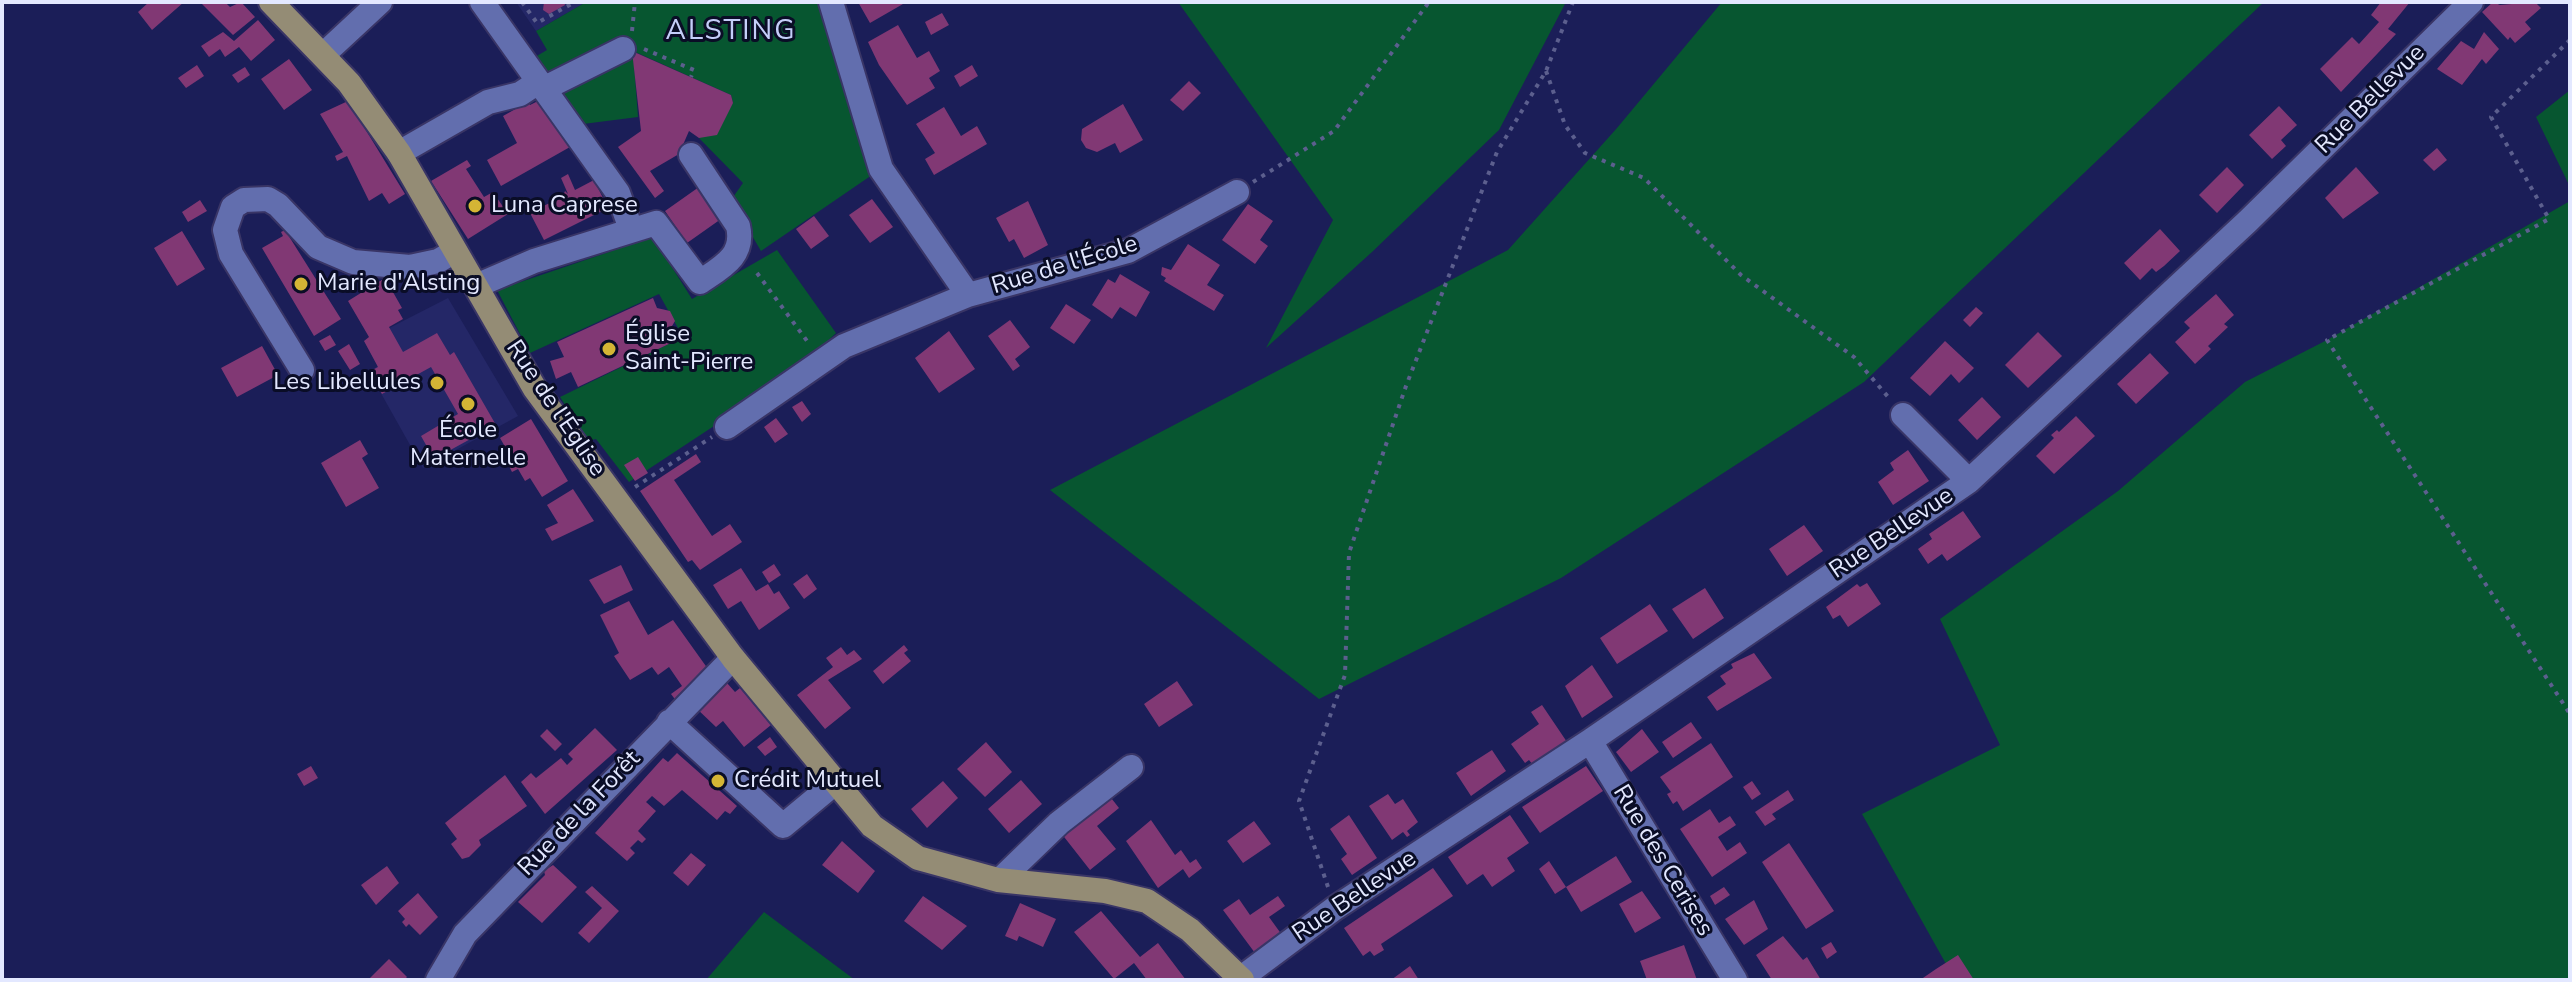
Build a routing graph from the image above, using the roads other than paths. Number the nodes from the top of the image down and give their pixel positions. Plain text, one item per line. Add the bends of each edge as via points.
1 (271, 2) edge
2 (380, 2) edge
3 (482, 2) edge
4 (831, 2) edge
5 (2471, 2) edge
6 (627, 48) road end
7 (324, 54) junction
8 (541, 85) junction
9 (399, 153) junction
10 (691, 155) dead end
11 (1237, 192) road end
12 (631, 229) junction
13 (455, 251) junction
14 (476, 286) junction
15 (968, 295) junction
16 (302, 370) dead end
17 (1903, 415) road end
18 (727, 427) road end
19 (1969, 481) junction
20 (733, 658) junction
21 (669, 722) junction
22 (1590, 741) junction
23 (1131, 767) dead end
24 (836, 782) junction
25 (1000, 880) junction
26 (1241, 979) edge
27 (438, 980) edge
28 (1735, 980) edge

1 - 7 main road, Rue de l'Église
2 - 7 street
3 - 8 street
4 - 15 street, Rue de l'École via 881,169
5 - 19 street, Rue Bellevue via 2248,221
6 - 8 street
7 - 9 main road, Rue de l'Église
8 - 9 street via 488,102
8 - 12 street via 618,193
9 - 13 main road, Rue de l'Église
10 - 12 street via 738,226 733,259 700,282 656,223
11 - 15 street, Rue de l'École via 1128,251
12 - 14 street
13 - 14 main road, Rue de l'Église
13 - 16 street via 410,267 353,262 318,247 268,199 244,200 233,207 225,230 231,254
14 - 20 main road, Rue de l'Église via 535,389
15 - 18 street via 844,346
17 - 19 street
19 - 22 street, Rue Bellevue
20 - 21 street, Rue de la Forêt
20 - 24 main road, Rue de l'Église
21 - 24 street via 783,826
21 - 27 street, Rue de la Forêt via 465,934
22 - 26 street, Rue Bellevue via 1335,908
22 - 28 street, Rue des Cerises
23 - 25 street via 1059,823
24 - 25 main road, Rue de l'Église via 872,826 918,858
25 - 26 main road, Rue de l'Église via 1147,901 1190,930

